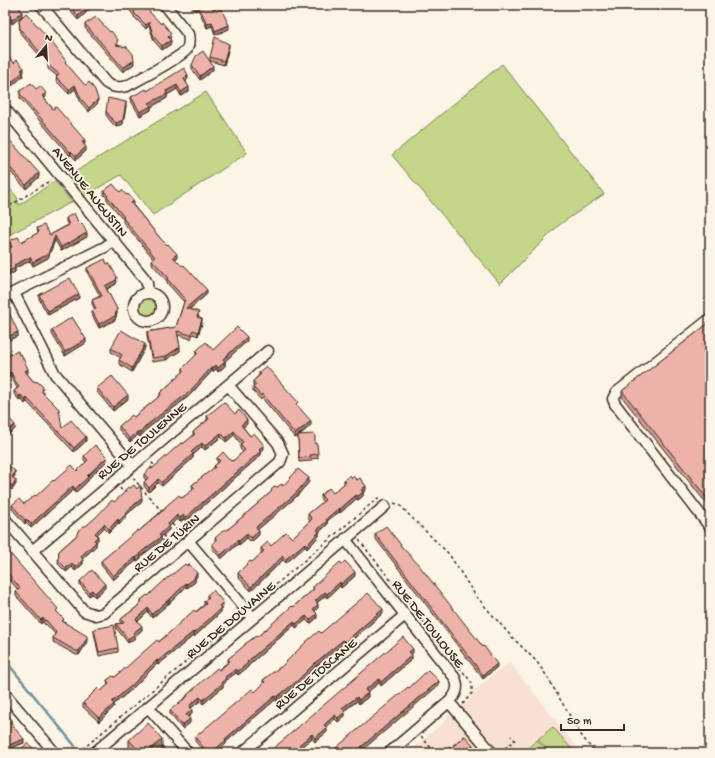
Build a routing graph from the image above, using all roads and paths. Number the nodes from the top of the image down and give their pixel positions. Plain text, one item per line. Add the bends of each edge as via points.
1 (41, 5) edge
2 (165, 5) edge
3 (5, 109) edge
4 (54, 178) dead end
5 (5, 209) edge
6 (114, 240) junction
7 (148, 293) dead end
8 (9, 295) edge
9 (710, 319) edge
10 (268, 351) dead end
11 (228, 385) junction
12 (132, 470) junction
13 (378, 498) dead end
14 (385, 506) joint
15 (164, 514) edge
16 (5, 519) edge
17 (184, 519) edge
18 (169, 520) edge
19 (710, 527) edge
20 (201, 531) junction
21 (163, 535) edge
22 (186, 539) junction
23 (345, 539) junction
24 (32, 551) junction
25 (174, 554) junction
26 (253, 604) dead end
27 (241, 615) dead end
28 (405, 615) junction
29 (253, 618) junction
30 (5, 694) edge
31 (449, 702) junction
32 (148, 707) junction
33 (467, 734) dead end
34 (511, 736) dead end
35 (423, 738) dead end
36 (162, 742) edge
37 (159, 743) edge
38 (162, 746) junction
39 (478, 746) dead end
40 (393, 750) edge
41 (55, 753) edge
42 (78, 753) edge
43 (94, 753) edge
44 (168, 753) edge
45 (188, 753) edge
46 (242, 753) edge
47 (435, 753) edge
48 (444, 753) edge
49 (471, 753) edge
50 (492, 753) edge
51 (499, 753) edge
52 (595, 753) edge

1 - 2 street via 106,83 119,88 128,86 187,49 188,34
3 - 6 street, AVENUE AUGUSTIN
4 - 5 path
6 - 7 street, AVENUE AUGUSTIN via 145,279
6 - 8 street via 105,247
8 - 12 street via 55,374
9 - 19 street via 616,393 613,399
10 - 11 street, RUE DE TOULENNE
11 - 12 street, RUE DE TOULENNE
11 - 20 street, RUE DE TURIN via 278,444 282,450 282,458 278,465
12 - 15 path
12 - 24 street, RUE DE TOULENNE
13 - 26 path, RUE DE DOUVAINE
14 - 23 street, RUE DE DOUVAINE
14 - 52 path via 391,503 400,505 449,554 475,595 537,662 581,735
16 - 24 street, RUE DE TURIN
17 - 20 path via 186,521 190,517
18 - 22 path
20 - 22 street, RUE DE TURIN
21 - 25 path via 165,538 162,541
22 - 25 street, RUE DE TURIN
22 - 29 street
23 - 28 street, RUE DE TOULOUSE
23 - 29 street, RUE DE DOUVAINE
24 - 25 street, RUE DE TURIN via 81,609 88,614 96,615 104,613
27 - 42 path, RUE DE DOUVAINE
28 - 31 street, RUE DE TOULOUSE via 455,678 457,690
28 - 46 street, RUE DE TOSCANE
29 - 32 street, RUE DE DOUVAINE
30 - 41 street
31 - 40 street, RUE DE TOULOUSE
31 - 50 street
32 - 43 street, RUE DE DOUVAINE
32 - 45 street
33 - 48 path
34 - 51 path via 515,740
35 - 47 path
36 - 38 path
37 - 38 path
38 - 44 path
39 - 49 path

